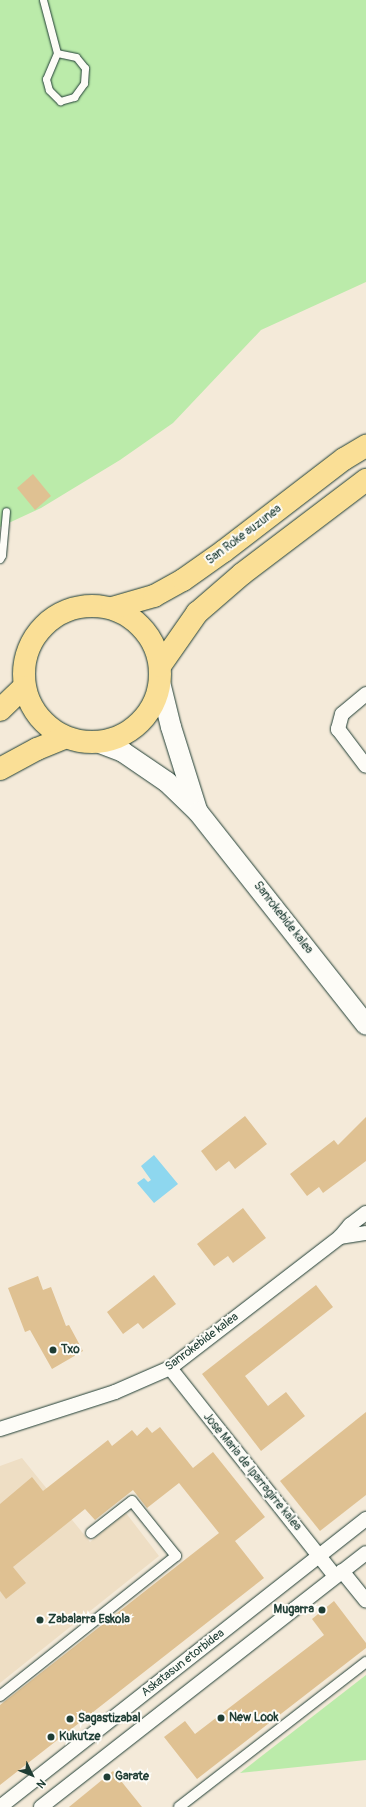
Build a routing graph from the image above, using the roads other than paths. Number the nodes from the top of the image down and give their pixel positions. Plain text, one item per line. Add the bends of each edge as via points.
1 (43, 0) edge
2 (57, 53) junction
3 (366, 446) edge
4 (366, 480) edge
5 (6, 511) dead end
6 (0, 559) edge
7 (112, 608) junction
8 (160, 674) junction
9 (24, 687) junction
10 (366, 694) edge
11 (0, 710) edge
12 (66, 737) junction
13 (97, 742) junction
14 (366, 766) edge
15 (0, 769) edge
16 (198, 812) junction
17 (366, 1025) edge
18 (366, 1213) edge
19 (366, 1234) edge
20 (340, 1237) junction
21 (170, 1368) junction
22 (0, 1429) edge
23 (366, 1519) edge
24 (91, 1533) dead end
25 (366, 1553) edge
26 (320, 1556) junction
27 (338, 1573) junction
28 (366, 1601) edge
29 (366, 1662) edge
30 (0, 1696) edge
31 (0, 1807) edge
32 (41, 1807) edge
33 (179, 1807) edge

1 - 2 lane
2 - 2 lane via 46,79 49,90 60,100 74,97 84,83 85,68 76,57
3 - 7 main road, San Roke auzunea via 344,459 224,552 182,580 154,596
4 - 8 main road via 242,574 197,613
5 - 6 lane
7 - 8 main road via 136,621 152,641
7 - 9 main road via 89,605 66,610 46,622 31,641 24,663
8 - 13 main road via 153,704 139,723 120,736
8 - 16 main road via 171,727
9 - 11 main road
9 - 12 main road via 32,708 46,725
10 - 14 street via 342,714 338,729
12 - 13 main road
12 - 15 main road
13 - 16 main road via 123,752 167,782
16 - 17 main road, Sanrokebide kalea
18 - 20 street, Sanrokebide kalea via 350,1225
19 - 20 street
20 - 21 street, Sanrokebide kalea
21 - 22 street, Sanrokebide kalea via 114,1392
21 - 26 street, Jose Maria de Iparragirre kalea
23 - 26 street, Askatasun etorbidea
24 - 30 street via 132,1501 176,1556
25 - 27 street
26 - 27 street, Jose Maria de Iparragirre kalea
26 - 31 street, Askatasun etorbidea
27 - 28 street, Jose Maria de Iparragirre kalea
27 - 32 street
29 - 33 street

